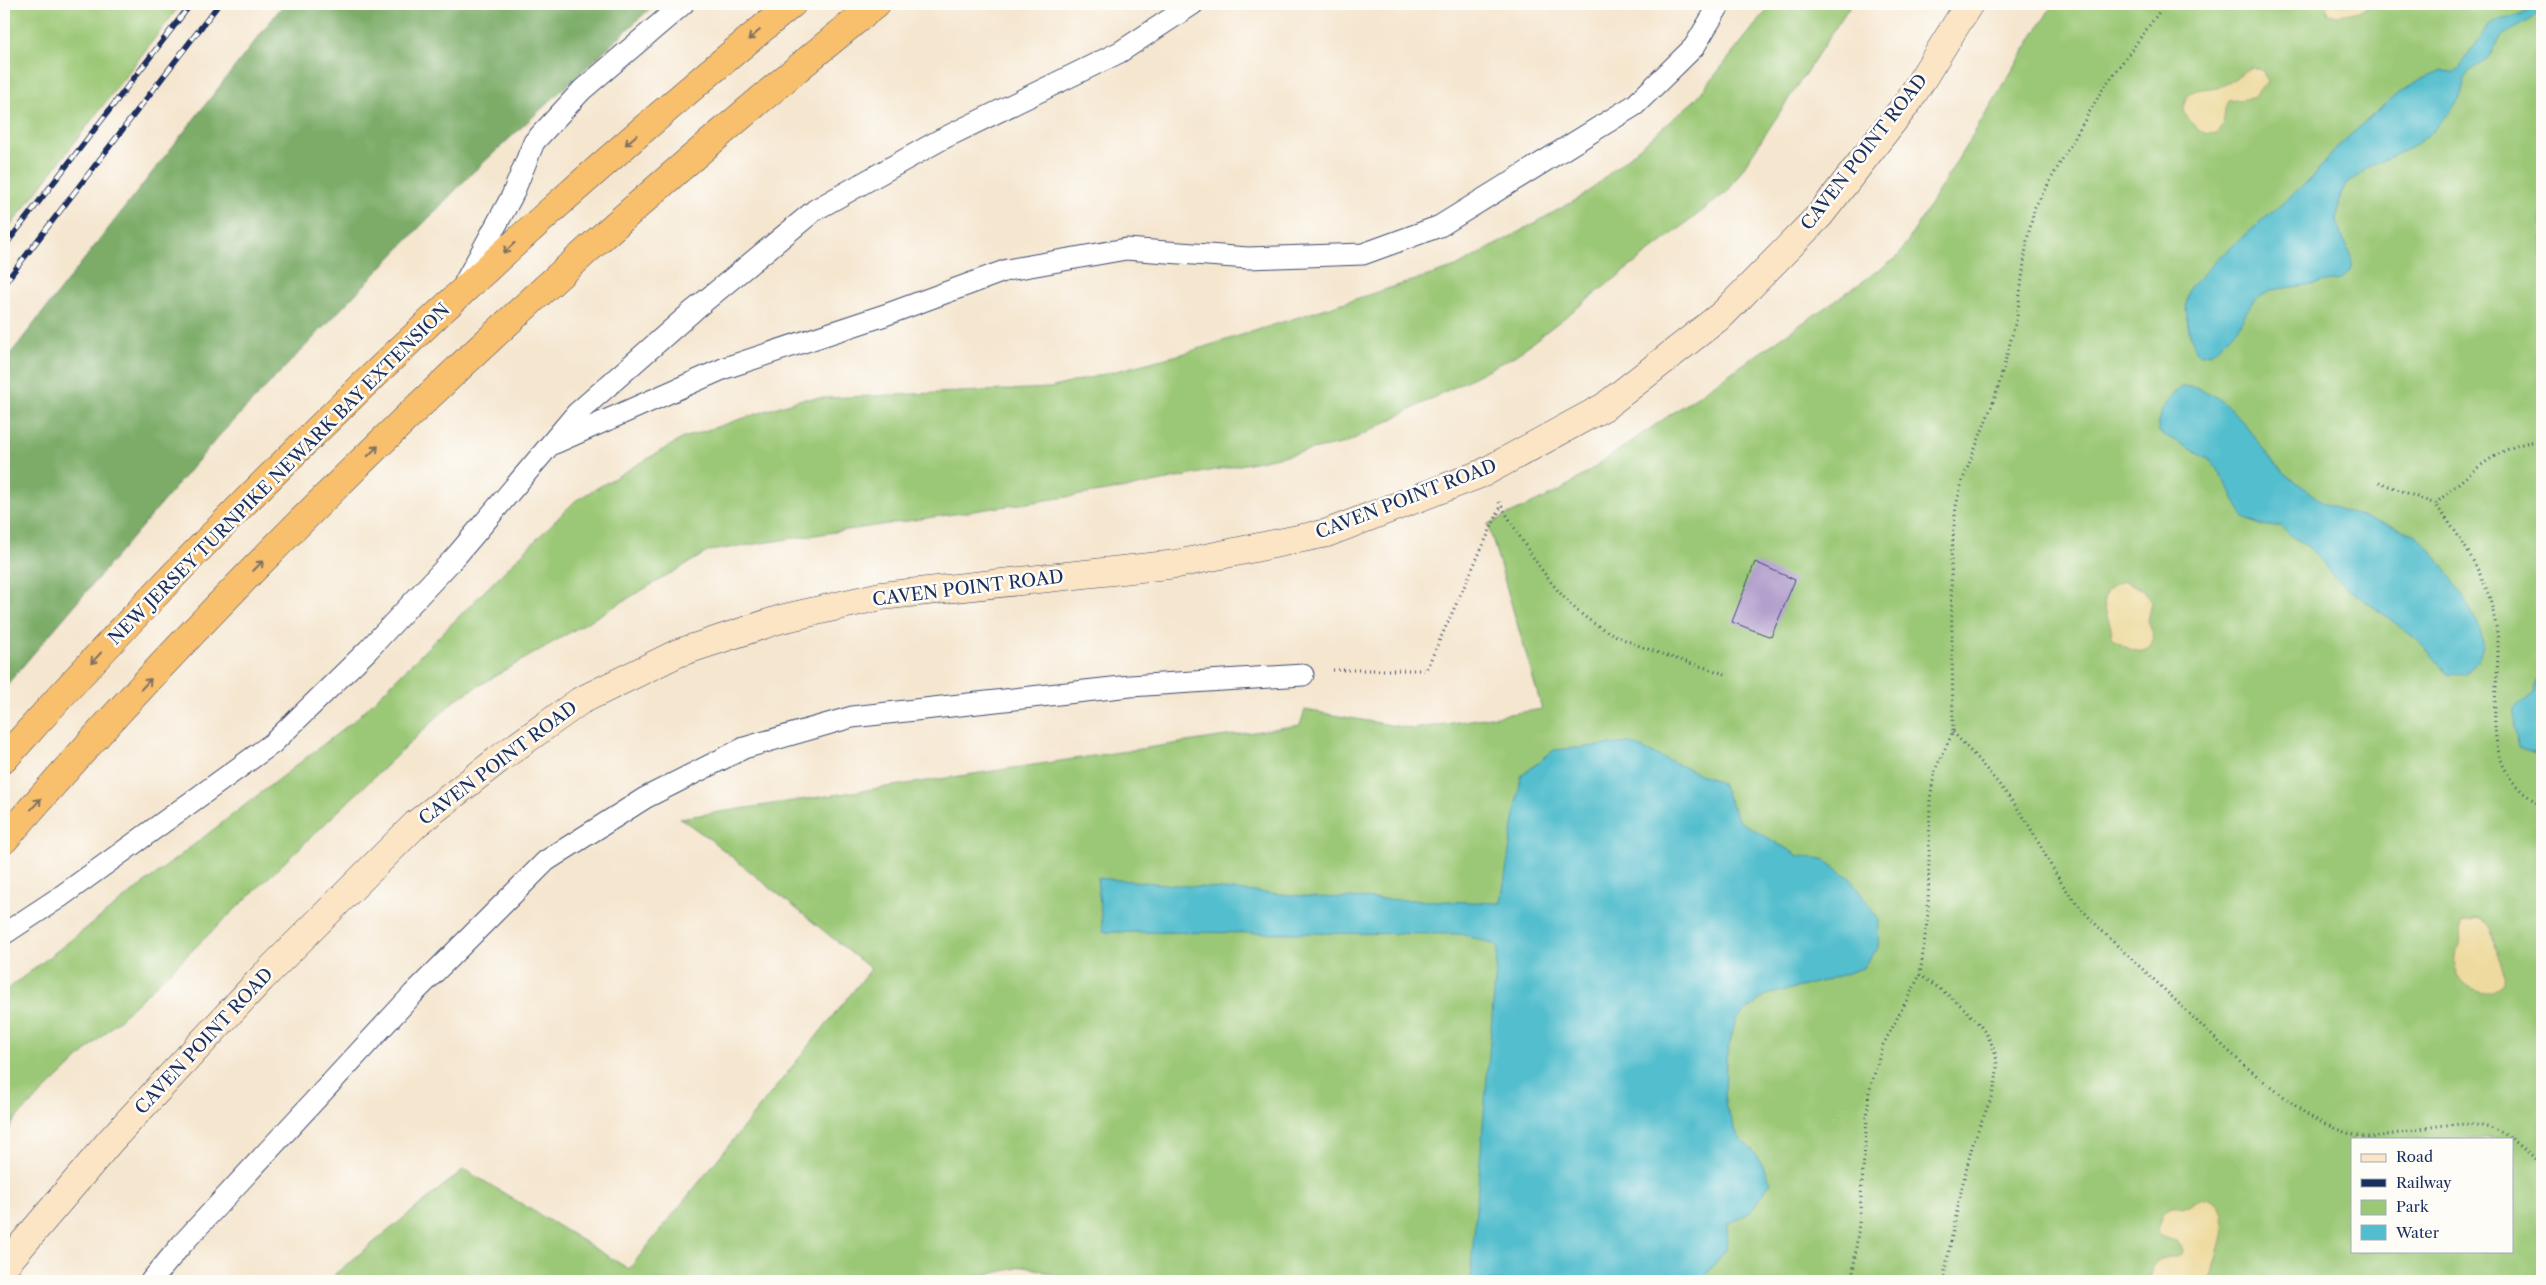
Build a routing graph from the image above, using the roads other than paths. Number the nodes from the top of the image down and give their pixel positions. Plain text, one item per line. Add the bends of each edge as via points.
1 (683, 4) edge
2 (792, 4) edge
3 (876, 4) edge
4 (1193, 4) edge
5 (1720, 4) edge
6 (1968, 4) edge
7 (458, 295) junction
8 (550, 445) junction
9 (1304, 675) dead end
10 (4, 759) edge
11 (4, 840) edge
12 (4, 934) edge
13 (4, 1266) edge
14 (152, 1281) edge

1 - 7 lane via 582,90 534,142 512,196
2 -> 7 highway, NEW JERSEY TURNPIKE NEWARK BAY EXTENSION via 634,137
11 -> 3 highway via 209,617 432,394 655,189
4 - 8 lane via 1120,52 940,140 816,210 694,310 576,414
5 - 8 lane via 1694,47 1636,105 1440,226 1363,254 1248,258 1126,249 1007,270 885,316 725,368
6 - 13 street, CAVEN POINT ROAD via 1908,102 1820,215 1723,314 1604,407 1482,473 1327,533 1186,562 881,596 781,619 678,654 580,701 416,824 261,979 117,1133
7 -> 10 highway, NEW JERSEY TURNPIKE NEWARK BAY EXTENSION via 329,418 207,542
8 - 12 lane via 457,555 368,650 273,743
9 - 14 lane via 1130,686 852,717 744,748 645,798 546,861 413,994 182,1244

